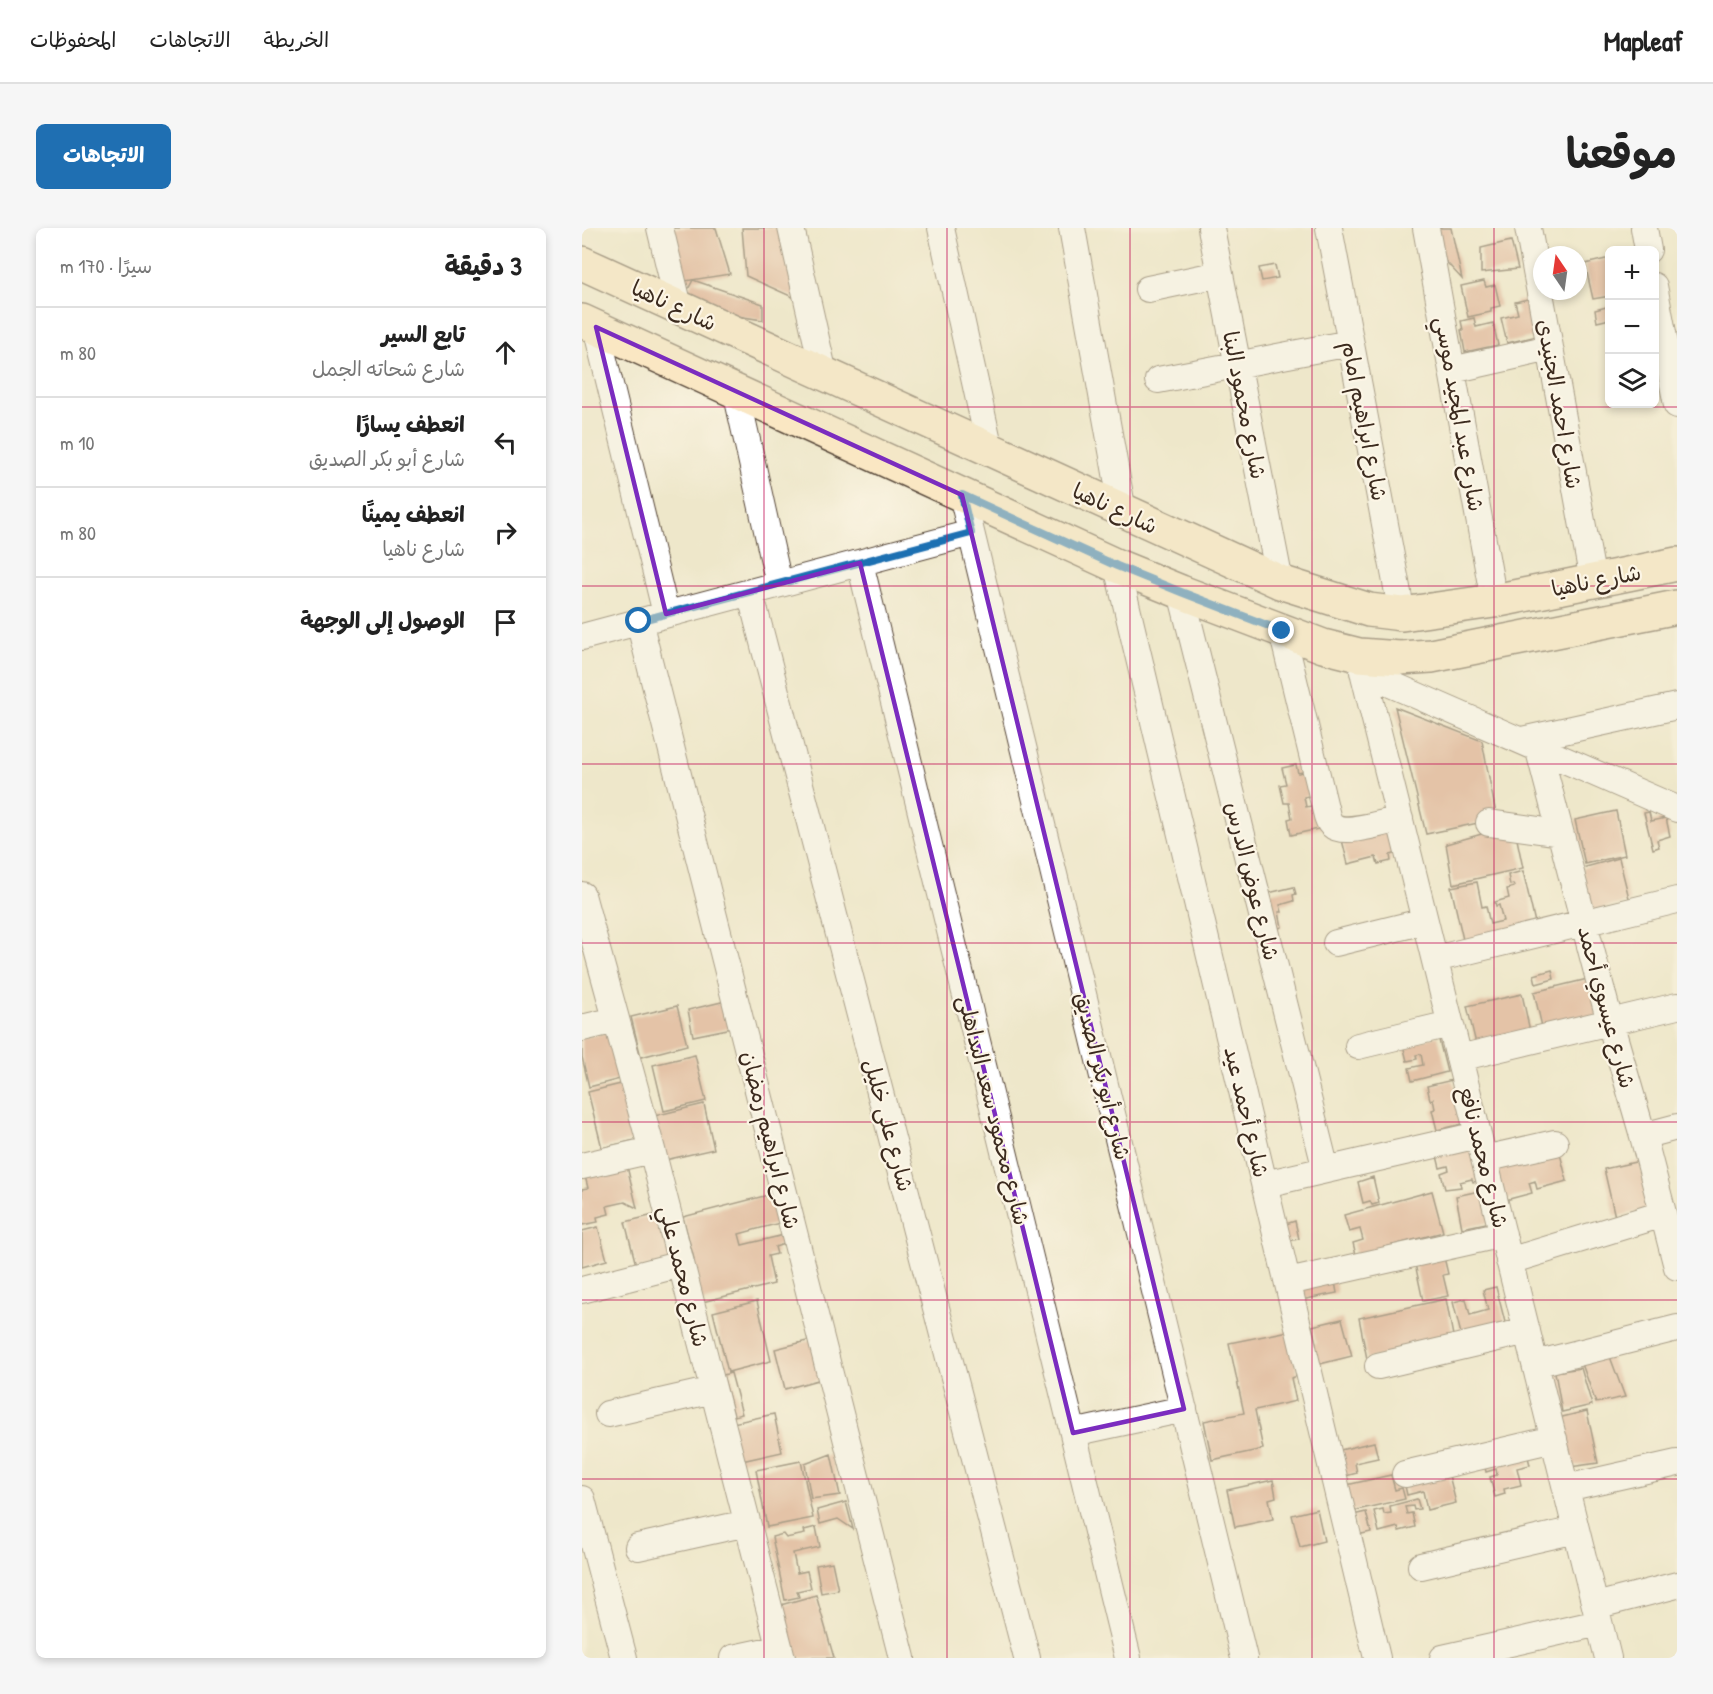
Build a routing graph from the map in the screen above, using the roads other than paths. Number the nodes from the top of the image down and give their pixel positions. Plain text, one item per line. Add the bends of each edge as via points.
1 (660, 228) edge
2 (791, 228) edge
3 (941, 228) edge
4 (1072, 228) edge
5 (1211, 228) edge
6 (1329, 228) edge
7 (1426, 228) edge
8 (1528, 228) edge
9 (1644, 228) edge
10 (1647, 246) edge
11 (582, 263) edge
12 (1220, 274) junction
13 (1148, 290) dead end
14 (1657, 300) edge
15 (679, 307) junction
16 (589, 324) edge
17 (1350, 343) junction
18 (1550, 348) junction
19 (1238, 365) junction
20 (1452, 370) junction
21 (824, 374) junction
22 (1158, 380) dead end
23 (736, 391) junction
24 (1677, 405) edge
25 (1000, 455) junction
26 (974, 512) junction
27 (1123, 512) junction
28 (860, 563) junction
29 (1677, 564) edge
30 (1117, 566) junction
31 (1593, 581) junction
32 (1280, 582) junction
33 (779, 584) junction
34 (750, 592) junction
35 (1181, 592) junction
36 (1494, 601) junction
37 (1677, 607) edge
38 (1370, 610) junction
39 (666, 614) junction
40 (1402, 614) junction
41 (639, 621) junction
42 (1282, 631) junction
43 (582, 637) edge
44 (1361, 664) junction
45 (1677, 706) edge
46 (1530, 744) junction
47 (1677, 809) edge
48 (1400, 819) junction
49 (1489, 823) dead end
50 (1560, 833) junction
51 (582, 896) edge
52 (1677, 900) edge
53 (1425, 921) junction
54 (1584, 923) junction
55 (1336, 943) dead end
56 (1435, 959) junction
57 (1677, 1006) edge
58 (616, 1020) junction
59 (1610, 1022) junction
60 (1450, 1024) junction
61 (582, 1028) edge
62 (1358, 1046) dead end
63 (1459, 1058) junction
64 (1677, 1127) edge
65 (1643, 1136) junction
66 (1555, 1143) dead end
67 (1481, 1147) junction
68 (652, 1150) junction
69 (582, 1166) edge
70 (1326, 1170) junction
71 (1264, 1184) junction
72 (1663, 1214) junction
73 (1503, 1234) junction
74 (1676, 1255) edge
75 (1509, 1261) junction
76 (681, 1264) junction
77 (1288, 1282) junction
78 (582, 1290) edge
79 (1677, 1328) edge
80 (1527, 1331) junction
81 (1535, 1364) junction
82 (1378, 1366) dead end
83 (713, 1390) junction
84 (1184, 1409) junction
85 (608, 1414) dead end
86 (1073, 1433) junction
87 (1554, 1439) junction
88 (1677, 1463) edge
89 (1405, 1474) dead end
90 (1566, 1488) junction
91 (582, 1499) edge
92 (747, 1523) junction
93 (1576, 1530) junction
94 (638, 1547) dead end
95 (1421, 1566) dead end
96 (1677, 1585) edge
97 (1597, 1614) junction
98 (1524, 1649) edge
99 (780, 1653) edge
100 (624, 1658) edge
101 (733, 1658) edge
102 (902, 1658) edge
103 (1027, 1658) edge
104 (1128, 1658) edge
105 (1244, 1658) edge
106 (1377, 1658) edge
107 (1443, 1658) edge
108 (1608, 1658) edge

1 - 15 street
2 - 21 street
3 - 25 street
4 - 27 street
5 - 12 street, شارع محمود البنا
6 - 17 street, شارع ابراهيم امام
7 - 20 street, شارع عبد المجيد موسي
8 - 18 street, شارع احمد الجنيدى
9 - 10 street
11 - 15 main road, شارع ناهيا
12 - 13 street
12 - 19 street, شارع محمود البنا
14 - 24 street
15 - 21 main road, شارع ناهيا
16 - 23 main road, شارع ناهيا
16 - 39 street
17 - 19 street
17 - 40 street, شارع ابراهيم امام
18 - 20 street
18 - 31 street, شارع احمد الجنيدى
19 - 22 street
19 - 32 street, شارع محمود البنا
20 - 36 street, شارع عبد المجيد موسي
21 - 25 main road, شارع ناهيا
23 - 26 main road, شارع ناهيا
23 - 33 street
25 - 26 main road
25 - 27 main road, شارع ناهيا
26 - 28 street
26 - 30 main road, شارع ناهيا
26 - 84 street, شارع أبو بكر الصديق
27 - 32 main road, شارع ناهيا
28 - 33 street
28 - 86 street, شارع محمود سعد البداهلى
29 - 31 main road, شارع ناهيا
30 - 35 main road, شارع ناهيا
30 - 71 street, شارع أحمد عيد
31 - 36 main road, شارع ناهيا
32 - 38 main road, شارع ناهيا
33 - 34 street
34 - 39 street
34 - 103 street, شارع على خليل
35 - 42 main road, شارع ناهيا
35 - 70 street, شارع عوض الدرس
36 - 40 main road, شارع ناهيا
37 - 44 main road, شارع ناهيا via 1431,656
38 - 40 main road, شارع ناهيا
38 - 44 main road
39 - 41 street
41 - 43 street
41 - 102 street, شارع ابراهيم رمضان
42 - 44 main road, شارع ناهيا
42 - 48 street via 1332,825 1349,829
44 - 46 street
44 - 48 street, شارع محمد نافع
45 - 46 street
46 - 47 street
46 - 50 street, شارع عيسوي أحمد
48 - 53 street, شارع محمد نافع
49 - 50 street
50 - 54 street, شارع عيسوي أحمد
51 - 58 street, شارع محمد علي
52 - 54 street
53 - 55 street
53 - 56 street, شارع محمد نافع
54 - 56 street
54 - 59 street, شارع عيسوي أحمد
56 - 60 street, شارع محمد نافع
57 - 59 street
58 - 61 street
58 - 68 street, شارع محمد علي
59 - 63 street
59 - 65 street, شارع عيسوي أحمد
60 - 62 street
60 - 63 street, شارع محمد نافع
63 - 67 street, شارع محمد نافع
64 - 65 street
65 - 72 street, شارع عيسوي أحمد
66 - 67 street
67 - 70 street
67 - 73 street, شارع محمد نافع
68 - 69 street
68 - 76 street, شارع محمد علي
70 - 71 street
71 - 77 street, شارع أحمد عيد
72 - 74 street, شارع عيسوي أحمد
72 - 75 street
73 - 75 street, شارع محمد نافع
73 - 77 street
75 - 80 street, شارع محمد نافع
76 - 78 street
76 - 83 street, شارع محمد علي
77 - 106 street, شارع أحمد عيد
79 - 81 street
80 - 81 street, شارع محمد نافع
80 - 82 street
81 - 87 street, شارع محمد نافع
83 - 85 street
83 - 92 street, شارع محمد علي
84 - 86 street
84 - 105 street, شارع أبو بكر الصديق
86 - 104 street, شارع محمود سعد البداهلى
87 - 89 street
87 - 90 street, شارع محمد نافع
88 - 90 street
90 - 93 street, شارع محمد نافع
91 - 100 street
92 - 94 street
92 - 99 street, شارع محمد علي
93 - 95 street
93 - 97 street, شارع محمد نافع
96 - 97 street
97 - 98 street
97 - 108 street, شارع محمد نافع
98 - 107 street
99 - 101 street

